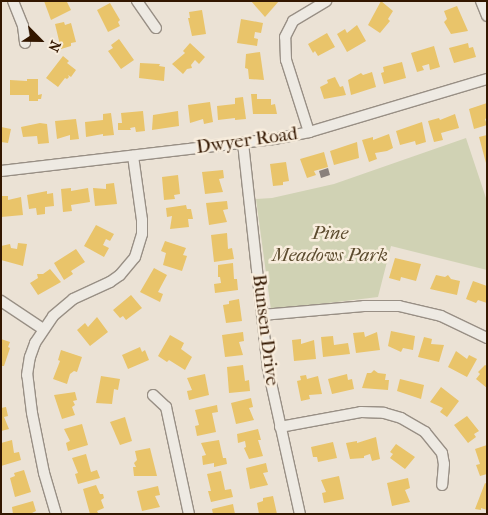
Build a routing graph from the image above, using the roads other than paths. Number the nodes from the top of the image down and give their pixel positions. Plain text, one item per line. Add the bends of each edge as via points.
1 (13, 1) edge
2 (137, 1) edge
3 (326, 1) edge
4 (481, 1) edge
5 (487, 16) edge
6 (156, 28) dead end
7 (25, 43) dead end
8 (487, 79) edge
9 (309, 132) junction
10 (242, 144) junction
11 (132, 156) junction
12 (1, 171) edge
13 (1, 301) edge
14 (262, 315) junction
15 (43, 329) junction
16 (487, 338) edge
17 (153, 396) dead end
18 (280, 427) junction
19 (442, 484) dead end
20 (56, 514) edge
21 (189, 514) edge
22 (300, 514) edge

1 - 7 street
2 - 6 street
3 - 9 street via 294,21 285,37 286,60
4 - 5 street
8 - 9 street, Dwyer Road
9 - 10 street, Dwyer Road
10 - 11 street, Dwyer Road
10 - 14 street, Bunsen Drive
11 - 12 street, Dwyer Road
11 - 15 street via 142,220 142,234 135,257 120,275 68,302
13 - 15 street
14 - 16 street via 399,306 442,316
14 - 18 street, Bunsen Drive via 268,369
15 - 20 street via 32,350 27,374 37,443
17 - 21 street via 166,407
18 - 19 street via 361,412 401,418 425,432 442,453
18 - 22 street, Bunsen Drive

